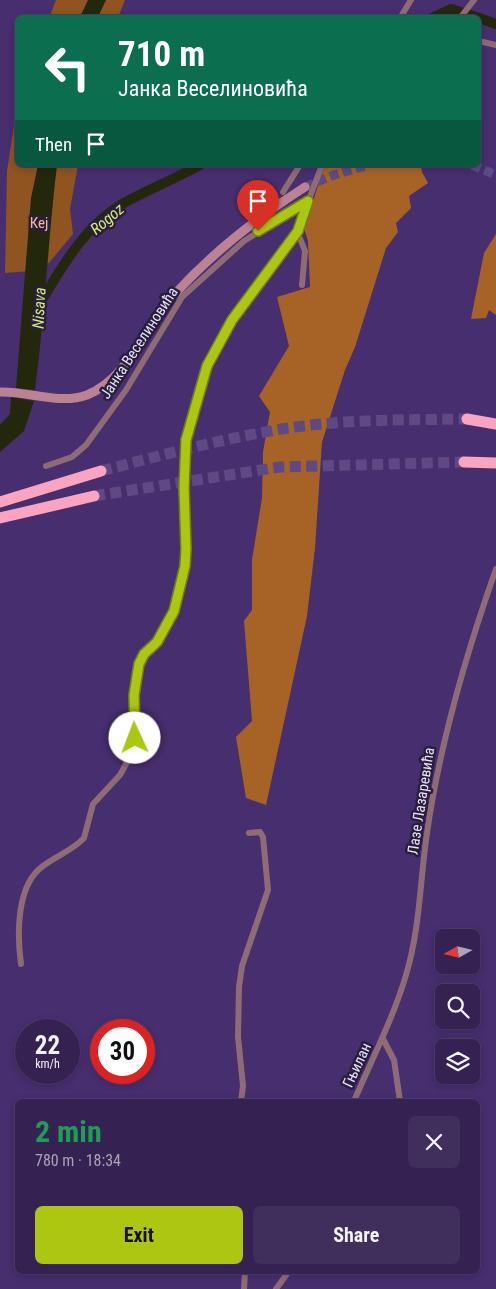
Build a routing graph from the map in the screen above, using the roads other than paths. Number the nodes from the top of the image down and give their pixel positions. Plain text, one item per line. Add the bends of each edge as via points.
1 (411, 0) edge
2 (472, 3) edge
3 (402, 15) edge
4 (463, 15) edge
5 (481, 42) edge
6 (496, 45) edge
7 (299, 167) edge
8 (321, 167) edge
9 (305, 187) tunnel mouth
10 (283, 192) dead end
11 (308, 201) junction
12 (298, 231) junction
13 (302, 285) dead end
14 (0, 392) edge
15 (467, 420) tunnel mouth
16 (496, 424) edge
17 (464, 462) tunnel mouth
18 (496, 463) edge
19 (46, 466) dead end
20 (102, 471) tunnel mouth
21 (94, 496) tunnel mouth
22 (0, 502) edge
23 (0, 518) edge
24 (496, 568) edge
25 (249, 833) dead end
26 (21, 964) dead end
27 (383, 1039) junction
28 (241, 1099) edge
29 (355, 1099) edge
30 (400, 1099) edge
31 (245, 1274) edge
32 (287, 1274) edge
33 (244, 1289) edge
34 (276, 1289) edge

1 - 3 street
2 - 4 street
5 - 6 street
7 - 10 street
8 - 11 street
9 - 14 main road via 234,240 184,284 108,382 86,395 56,398
11 - 12 street
11 - 19 street, Јанка Веселиновића via 244,241 182,297 126,390 86,446 72,457
12 - 13 street via 305,251
12 - 26 street via 232,320 210,359 186,440 185,566 174,611 157,642 139,664 132,751 120,774 93,804 84,838 41,867 31,879 19,923
15 - 16 highway
17 - 18 highway
20 - 22 highway
21 - 23 highway
24 - 27 street, Лазе Лазаревића via 444,737 426,834 414,944 404,983
25 - 28 street via 260,832 263,837 268,890 242,966 239,987
27 - 29 street, Гњилан
27 - 30 street via 394,1060
31 - 33 street
32 - 34 street

